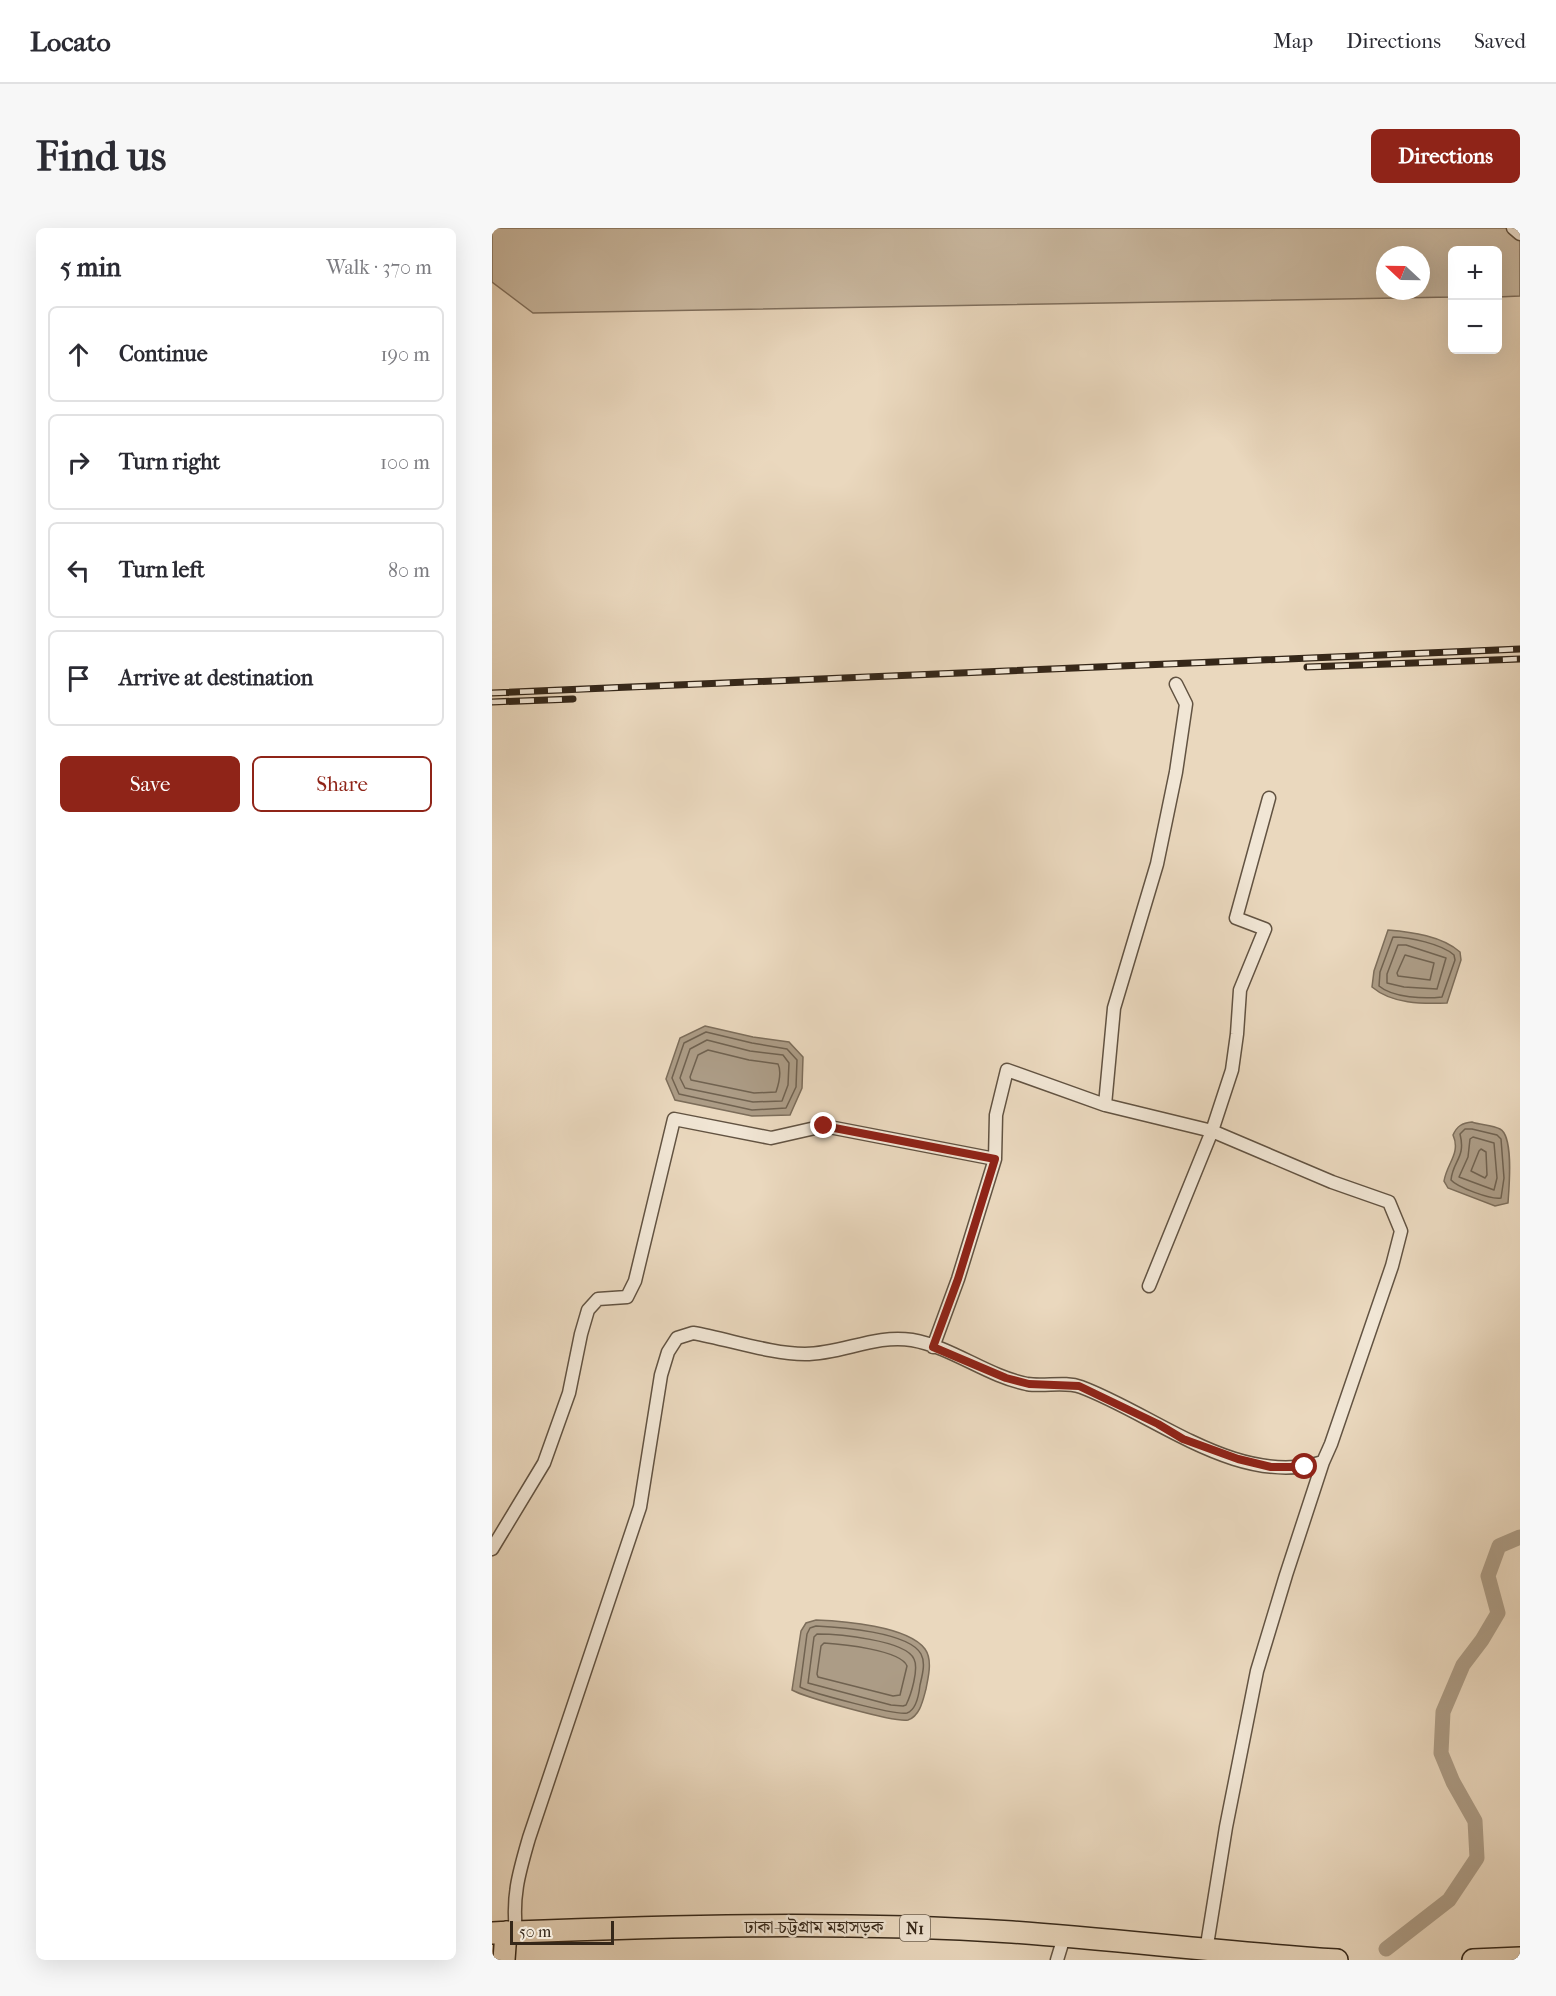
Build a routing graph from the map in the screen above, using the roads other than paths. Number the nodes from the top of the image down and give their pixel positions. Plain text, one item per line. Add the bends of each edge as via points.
1 (1514, 228) edge
2 (1520, 234) edge
3 (1176, 684) dead end
4 (1269, 798) dead end
5 (1105, 1105) junction
6 (1212, 1131) junction
7 (995, 1159) junction
8 (1149, 1286) dead end
9 (933, 1347) junction
10 (1323, 1462) junction
11 (492, 1550) edge
12 (504, 1932) edge
13 (1064, 1937) junction
14 (1206, 1951) junction
15 (1520, 1958) edge
16 (504, 1960) edge
17 (1057, 1960) edge
18 (1337, 1960) edge
19 (1473, 1960) edge

1 - 2 street
3 - 5 street via 1186,704 1176,772 1157,864 1114,1008
4 - 6 street via 1236,918 1265,929 1240,990 1232,1070
5 - 6 street
5 - 7 street via 1007,1071 996,1115
6 - 8 street
6 - 10 street via 1389,1202 1401,1231
7 - 9 street
7 - 11 street via 824,1126 771,1138 674,1119 635,1281 627,1297 598,1299 588,1310 569,1393 544,1463
9 - 10 street via 1006,1378 1029,1384 1079,1386 1183,1439 1238,1459 1271,1467 1305,1467
9 - 12 street via 913,1340 879,1339 826,1353 802,1354 693,1333 677,1338 661,1375 640,1507 529,1838
10 - 14 street via 1257,1671
12 - 13 highway, ঢাকা-চট্টগ্রাম মহাসড়ক / N1 via 811,1926
12 - 16 highway
13 - 14 highway, ঢাকা-চট্টগ্রাম মহাসড়ক / N1
13 - 17 street
14 - 18 highway, ঢাকা-চট্টগ্রাম মহাসড়ক / N1
15 - 19 highway

